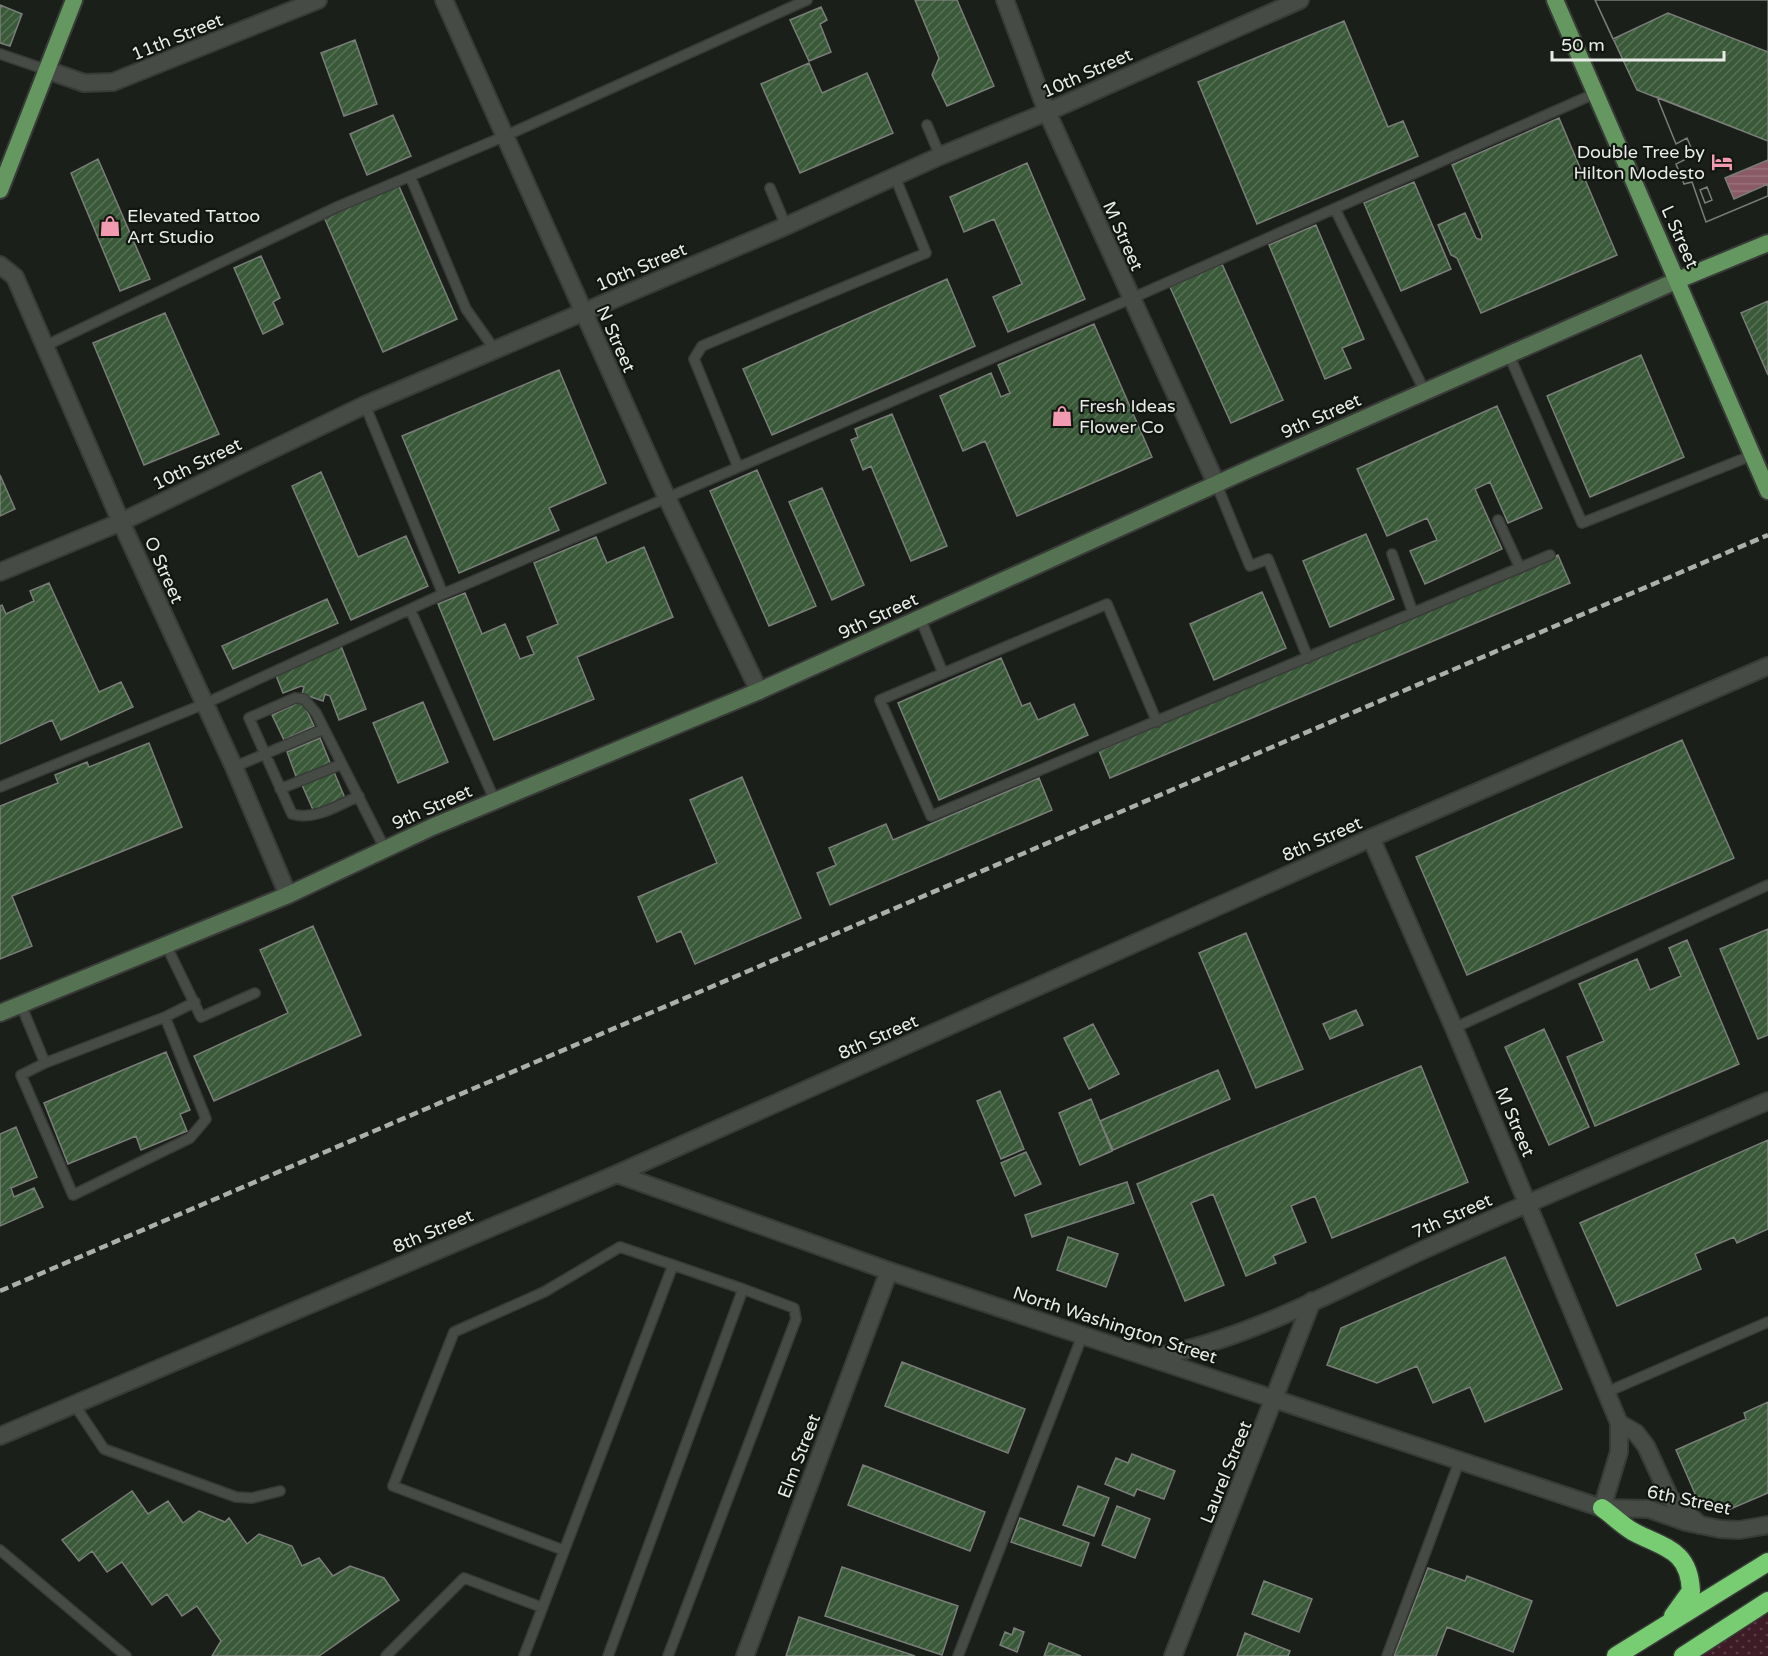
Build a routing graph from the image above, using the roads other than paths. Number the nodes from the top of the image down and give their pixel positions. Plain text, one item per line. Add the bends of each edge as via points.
1 (74, 0) edge
2 (318, 0) edge
3 (444, 0) edge
4 (807, 0) edge
5 (1005, 0) edge
6 (1300, 0) edge
7 (1555, 0) edge
8 (0, 54) edge
9 (47, 70) junction
10 (1596, 93) junction
11 (1047, 112) junction
12 (927, 125) dead end
13 (505, 136) junction
14 (940, 156) junction
15 (410, 176) junction
16 (895, 177) junction
17 (770, 188) dead end
18 (0, 190) edge
19 (1335, 209) junction
20 (786, 226) junction
21 (1768, 243) edge
22 (0, 265) edge
23 (1678, 280) junction
24 (1130, 299) junction
25 (583, 313) junction
26 (47, 345) junction
27 (495, 350) junction
28 (1509, 354) junction
29 (1425, 392) junction
30 (365, 405) junction
31 (1753, 455) junction
32 (738, 467) junction
33 (1216, 483) junction
34 (1768, 491) edge
35 (667, 498) junction
36 (1498, 520) dead end
37 (121, 522) junction
38 (1392, 554) dead end
39 (1550, 555) dead end
40 (1520, 568) junction
41 (0, 572) edge
42 (443, 594) junction
43 (410, 609) junction
44 (1413, 613) junction
45 (920, 618) junction
46 (1308, 658) junction
47 (1768, 666) edge
48 (943, 673) junction
49 (759, 691) junction
50 (204, 704) junction
51 (1157, 722) junction
52 (324, 729) junction
53 (264, 753) junction
54 (342, 764) junction
55 (234, 767) junction
56 (0, 787) edge
57 (280, 789) junction
58 (359, 795) junction
59 (495, 801) junction
60 (1371, 838) junction
61 (385, 849) junction
62 (1768, 885) edge
63 (288, 895) junction
64 (166, 945) junction
65 (255, 993) dead end
66 (195, 1002) junction
67 (21, 1005) junction
68 (0, 1013) edge
69 (165, 1017) junction
70 (1454, 1028) junction
71 (45, 1063) junction
72 (1768, 1101) edge
73 (617, 1174) junction
74 (1527, 1203) junction
75 (673, 1265) junction
76 (889, 1271) junction
77 (742, 1289) junction
78 (1312, 1301) junction
79 (1768, 1322) edge
80 (1083, 1335) junction
81 (1150, 1358) junction
82 (1607, 1392) junction
83 (1276, 1398) junction
84 (74, 1404) junction
85 (1619, 1423) junction
86 (0, 1436) edge
87 (1459, 1462) junction
88 (280, 1491) dead end
89 (1602, 1508) junction
90 (1768, 1525) edge
91 (1703, 1527) junction
92 (0, 1550) edge
93 (563, 1550) junction
94 (1768, 1562) edge
95 (1768, 1601) edge
96 (541, 1607) junction
97 (1669, 1621) junction
98 (671, 1655) edge
99 (126, 1656) edge
100 (386, 1656) edge
101 (524, 1656) edge
102 (608, 1656) edge
103 (745, 1656) edge
104 (958, 1656) edge
105 (1173, 1656) edge
106 (1387, 1656) edge
107 (1616, 1656) edge
108 (1683, 1656) edge

1 - 9 main road
2 - 9 street, 11th Street via 113,82 84,83
3 - 13 street, N Street
4 - 13 lane
5 - 11 street, M Street
6 - 11 street, 10th Street
7 - 10 main road, L Street
8 - 9 lane
9 - 18 main road
10 - 19 lane
10 - 23 main road, L Street
11 - 14 street, 10th Street
11 - 24 street, M Street
12 - 14 lane
13 - 15 lane
13 - 25 street, N Street
14 - 16 street, 10th Street
15 - 26 lane
15 - 27 lane via 466,309
16 - 20 street, 10th Street
16 - 32 lane via 926,253 702,346 696,352 694,359
17 - 20 lane
19 - 24 lane
19 - 29 lane
20 - 25 street, 10th Street
21 - 23 main road, 9th Street
22 - 26 street, O Street via 15,277
23 - 28 main road, 9th Street
23 - 31 main road, L Street
24 - 32 lane
24 - 33 street, M Street
25 - 27 street, 10th Street
25 - 35 street, N Street
26 - 37 street, O Street
27 - 30 street, 10th Street
28 - 29 main road, 9th Street
28 - 31 lane via 1582,523
29 - 33 main road, 9th Street
30 - 37 street, 10th Street
30 - 42 lane
31 - 34 main road, L Street
32 - 35 lane
33 - 45 main road, 9th Street
33 - 46 lane via 1250,566 1268,559
35 - 42 lane
35 - 49 street, N Street
36 - 40 lane
37 - 41 street, 10th Street
37 - 50 street, O Street
38 - 44 lane
39 - 40 lane
40 - 44 lane
42 - 43 lane
43 - 50 lane
43 - 59 lane
44 - 46 lane
45 - 48 lane
45 - 49 main road, 9th Street
46 - 51 lane
47 - 60 street, 8th Street
48 - 51 lane via 1107,604
48 - 51 lane via 880,700 932,816
49 - 59 main road, 9th Street
50 - 55 street, O Street
50 - 56 lane
52 - 53 lane
52 - 53 lane via 304,699 295,698 249,718
52 - 54 lane
53 - 55 lane
53 - 57 lane
54 - 57 lane
54 - 58 lane
55 - 63 street, O Street
57 - 58 lane via 292,814 303,817
58 - 61 lane
59 - 61 main road, 9th Street
60 - 70 street, M Street
60 - 73 street, 8th Street
61 - 63 main road, 9th Street
62 - 70 lane
63 - 64 main road, 9th Street
64 - 66 lane
64 - 67 main road, 9th Street
65 - 66 lane via 201,1017
66 - 69 lane
67 - 68 main road, 9th Street
67 - 71 lane
69 - 71 lane
69 - 71 lane via 206,1119 190,1138 73,1195 21,1075
70 - 74 street, M Street
72 - 74 street, 7th Street
73 - 76 street, North Washington Street
73 - 84 street, 8th Street
74 - 78 street, 7th Street
74 - 82 street, M Street
75 - 77 lane
75 - 93 lane
75 - 93 lane via 620,1247 544,1292 454,1332 393,1486
76 - 80 street, North Washington Street
76 - 103 street, Elm Street
77 - 98 lane via 794,1308 796,1319
77 - 102 lane
78 - 81 street, 7th Street via 1191,1350
78 - 83 street, Laurel Street
79 - 82 lane
80 - 81 street, North Washington Street
80 - 104 lane
81 - 83 street, North Washington Street
82 - 85 street, M Street
83 - 87 street, North Washington Street
83 - 105 street, Laurel Street
84 - 86 street, 8th Street
84 - 88 lane via 104,1449 236,1497 252,1498
85 - 89 street, M Street via 1619,1452
85 - 91 street via 1636,1433 1646,1446 1670,1498
87 - 89 street, North Washington Street
87 - 106 lane
89 - 91 street, 6th Street via 1649,1509
89 - 97 highway via 1632,1531 1665,1546 1682,1559 1690,1591
90 - 91 street, 6th Street via 1739,1530
92 - 99 lane
93 - 96 lane
94 - 97 highway
95 - 108 highway
96 - 100 lane via 464,1578
96 - 101 lane
97 - 107 highway

